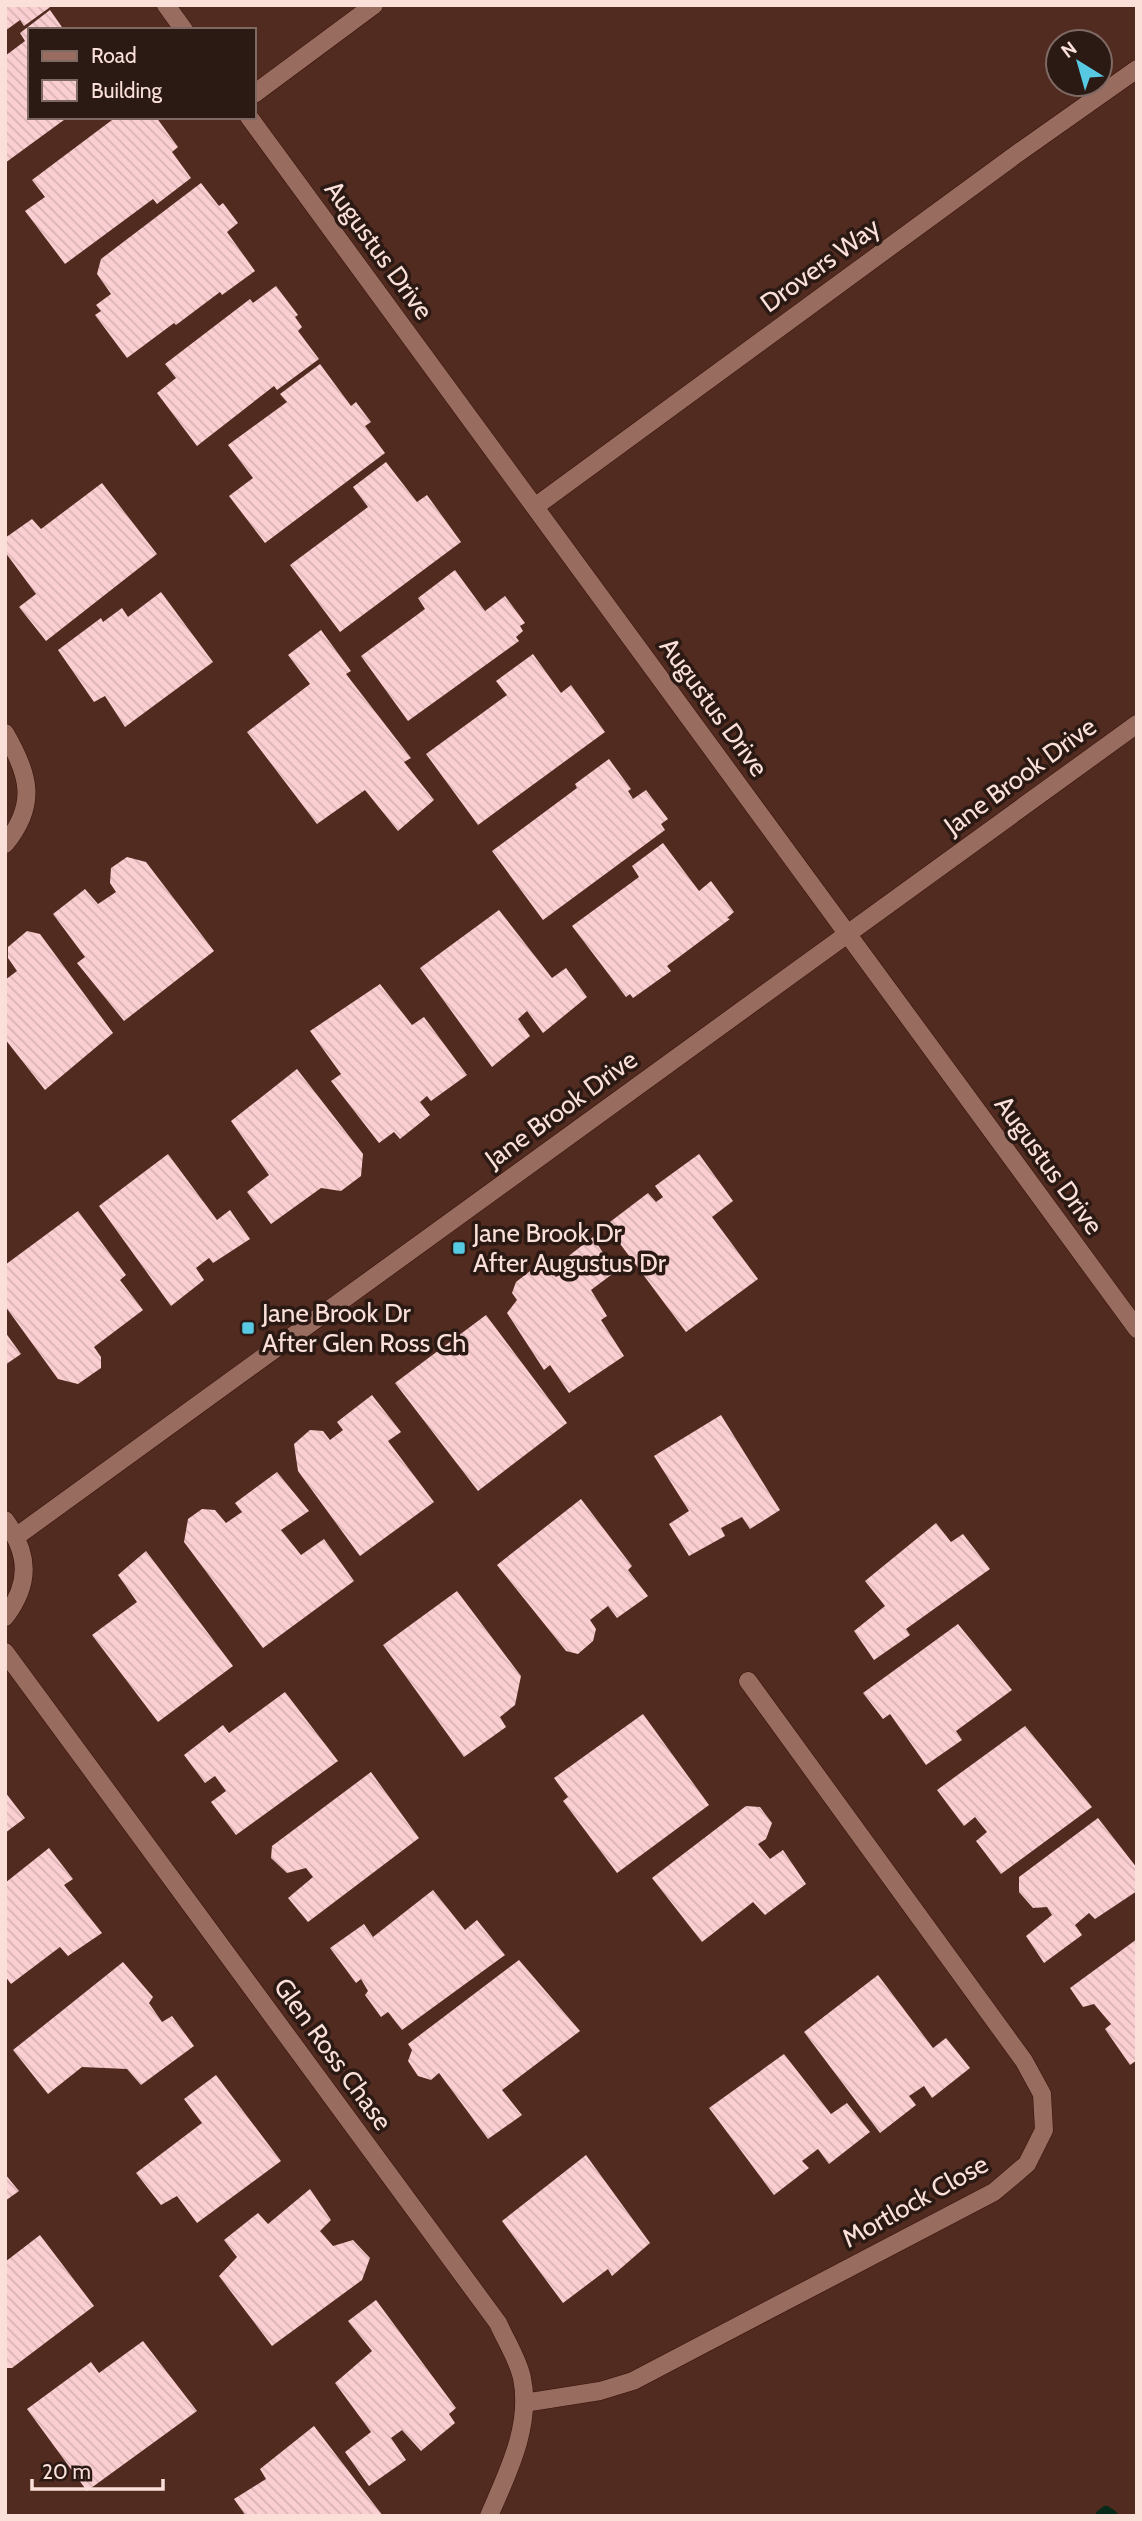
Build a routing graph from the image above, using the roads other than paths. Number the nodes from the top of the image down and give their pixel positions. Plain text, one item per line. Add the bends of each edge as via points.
1 (166, 5) edge
2 (374, 5) edge
3 (183, 28) edge
4 (1137, 69) edge
5 (256, 93) edge
6 (250, 119) edge
7 (536, 506) junction
8 (1137, 724) edge
9 (5, 733) edge
10 (5, 844) edge
11 (847, 934) junction
12 (1137, 1329) edge
13 (5, 1520) edge
14 (17, 1536) junction
15 (5, 1617) edge
16 (5, 1652) edge
17 (748, 1681) dead end
18 (523, 2403) junction
19 (489, 2516) edge

1 - 3 street
2 - 5 street
4 - 7 street, Drovers Way
6 - 7 street, Augustus Drive
7 - 11 street, Augustus Drive
8 - 11 street, Jane Brook Drive
9 - 10 street via 21,760 28,795 18,828
11 - 12 street, Augustus Drive
11 - 14 street, Jane Brook Drive
13 - 14 street
14 - 15 street via 24,1578 18,1599
16 - 18 street, Glen Ross Chase via 498,2323 522,2379
17 - 18 street, Mortlock Close via 1024,2061 1042,2094 1044,2130 1027,2164 994,2192 634,2381
18 - 19 street, Glen Ross Chase via 512,2463

